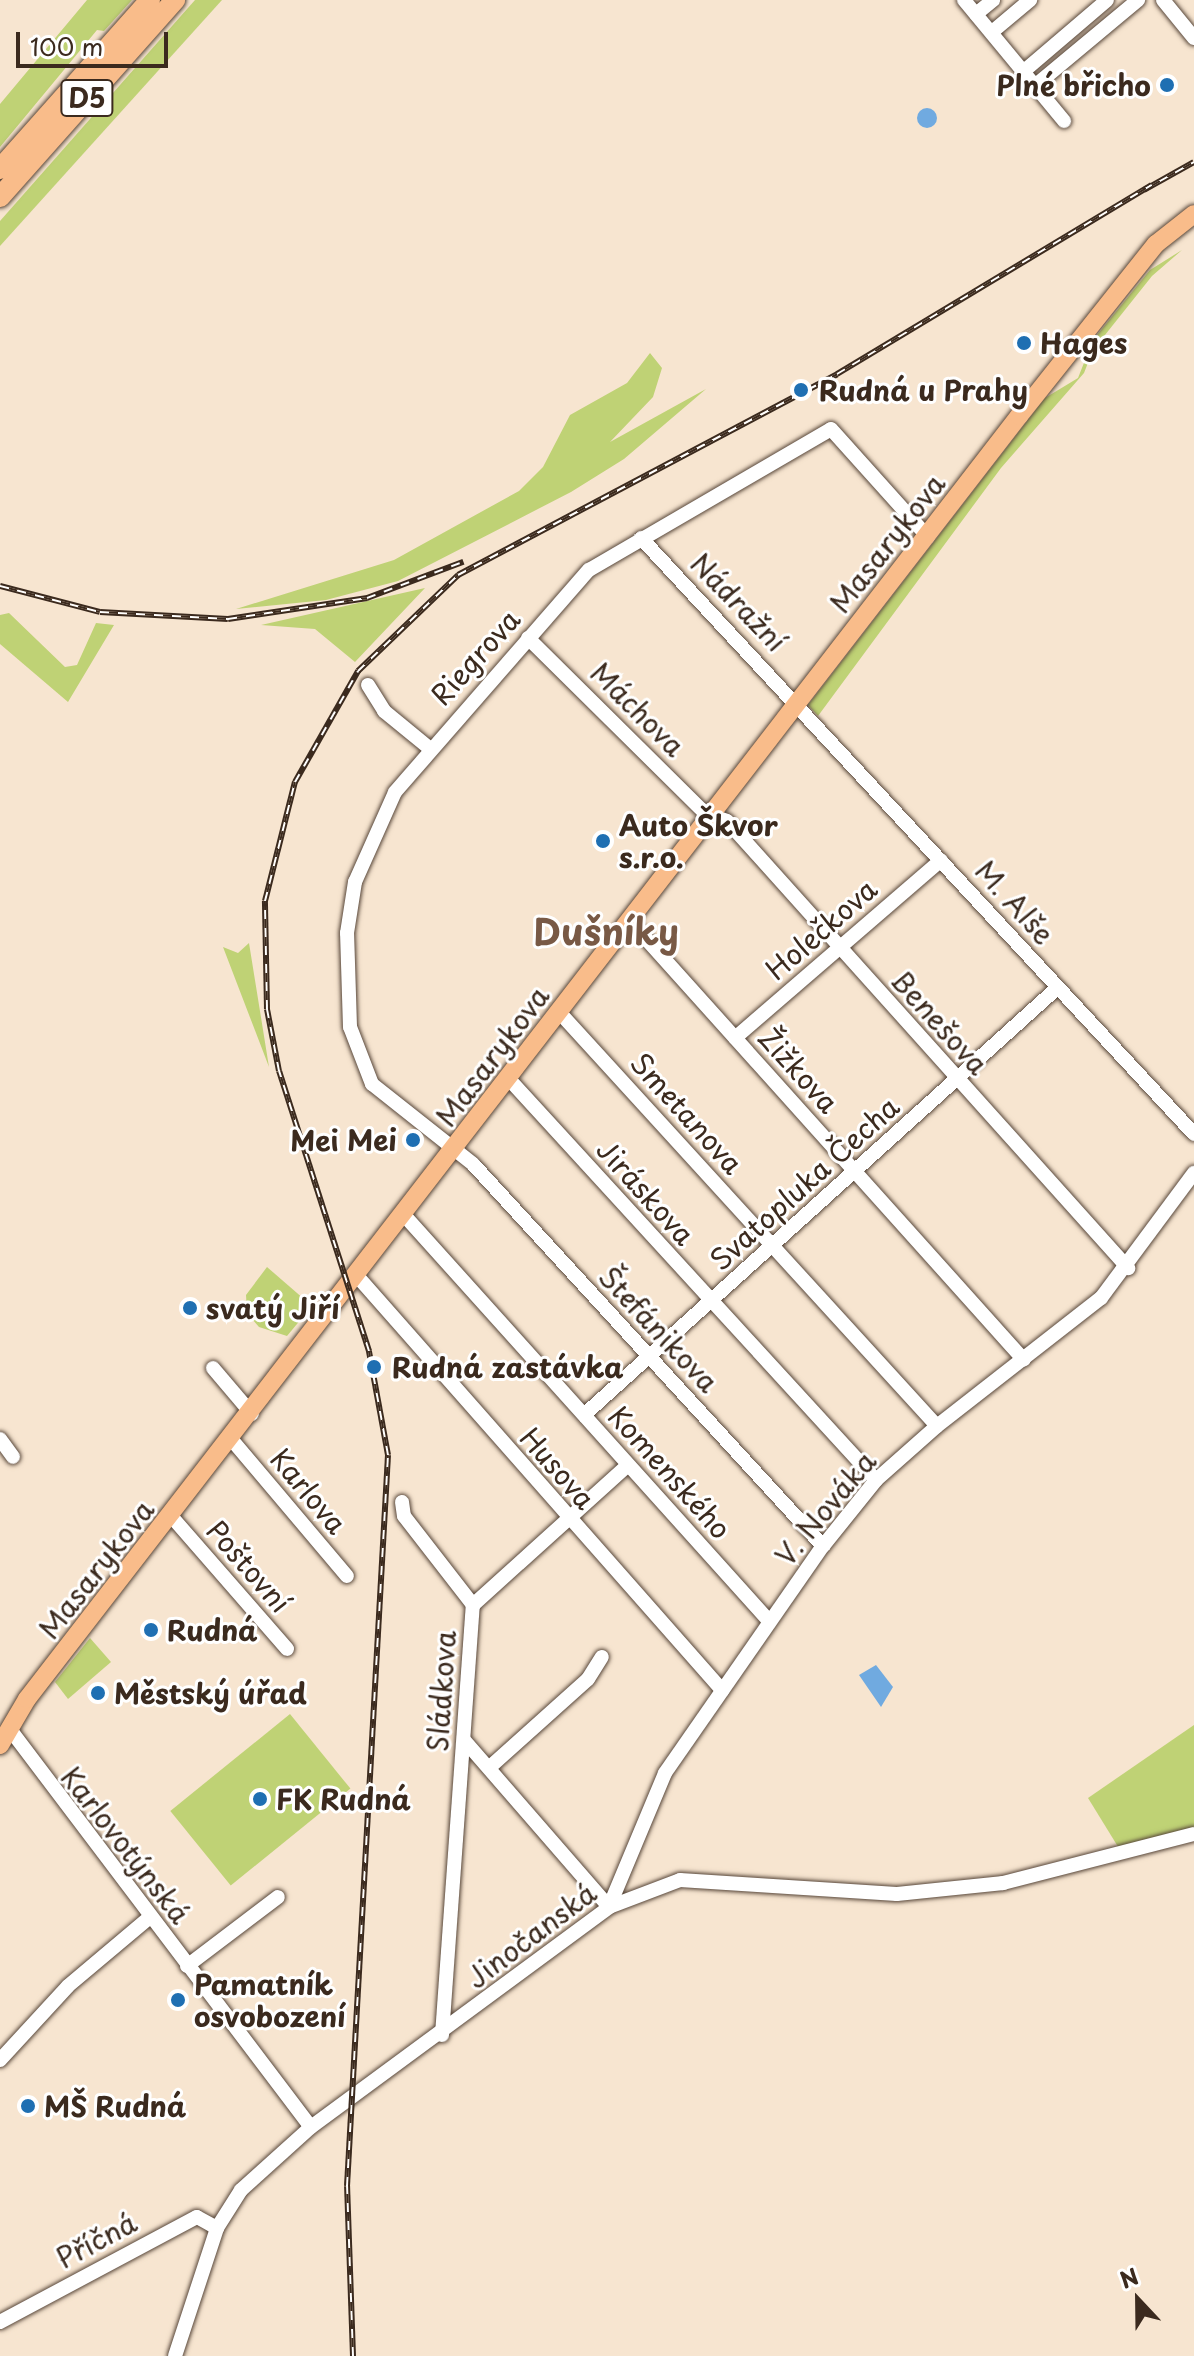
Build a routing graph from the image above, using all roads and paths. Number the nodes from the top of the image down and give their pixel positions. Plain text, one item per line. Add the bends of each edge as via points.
1 (150, 0) edge
2 (175, 0) edge
3 (964, 0) edge
4 (993, 0) edge
5 (1030, 0) edge
6 (1107, 0) edge
7 (1138, 0) edge
8 (1163, 0) edge
9 (976, 14) junction
10 (992, 32) junction
11 (1194, 38) edge
12 (1024, 71) junction
13 (1036, 85) junction
14 (1064, 121) dead end
15 (0, 169) edge
16 (0, 197) edge
17 (1192, 221) edge
18 (928, 537) junction
19 (641, 538) junction
20 (528, 638) junction
21 (368, 685) dead end
22 (799, 703) junction
23 (428, 747) junction
24 (713, 816) junction
25 (941, 860) junction
26 (631, 922) junction
27 (838, 949) junction
28 (1057, 988) junction
29 (560, 1013) junction
30 (735, 1038) junction
31 (508, 1078) junction
32 (957, 1080) junction
33 (1194, 1134) edge
34 (454, 1151) junction
35 (854, 1170) junction
36 (1194, 1173) edge
37 (404, 1215) junction
38 (772, 1246) junction
39 (1128, 1268) junction
40 (358, 1277) junction
41 (711, 1302) junction
42 (649, 1356) junction
43 (1024, 1360) junction
44 (213, 1368) dead end
45 (252, 1414) junction
46 (584, 1415) junction
47 (937, 1426) junction
48 (0, 1439) edge
49 (232, 1440) junction
50 (13, 1457) dead end
51 (627, 1466) junction
52 (876, 1480) junction
53 (402, 1502) dead end
54 (172, 1517) junction
55 (568, 1520) junction
56 (823, 1546) junction
57 (347, 1576) dead end
58 (473, 1605) junction
59 (769, 1621) junction
60 (287, 1649) dead end
61 (602, 1657) dead end
62 (722, 1690) junction
63 (4, 1730) edge
64 (464, 1740) junction
65 (491, 1766) junction
66 (1194, 1834) edge
67 (278, 1897) dead end
68 (609, 1907) junction
69 (150, 1917) junction
70 (187, 1966) junction
71 (442, 2035) junction
72 (0, 2060) edge
73 (311, 2127) junction
74 (217, 2228) junction
75 (0, 2322) edge
76 (175, 2356) edge

1 - 15 highway, D5
2 - 16 highway, D5
3 - 9 street
4 - 9 street
5 - 10 street
6 - 12 street
7 - 13 street
8 - 11 street
9 - 10 street
10 - 12 street
12 - 13 street
13 - 14 street
17 - 18 main road, Masarykova via 1145,256
18 - 19 street, Riegrova via 831,429
18 - 22 main road, Masarykova
19 - 20 street, Riegrova via 589,570
19 - 22 street, Nádražní
20 - 23 street, Riegrova
20 - 24 street, Máchova
21 - 23 street via 384,711
22 - 24 main road, Masarykova
22 - 25 street, M. Alše
23 - 34 street, Riegrova via 371,836 355,882 345,980 350,1027 372,1084
24 - 26 main road, Masarykova
24 - 27 street, Benešova via 727,821
25 - 27 street, Holečkova
25 - 28 street, M. Alše
26 - 29 main road, Masarykova
26 - 30 street, Žižkova
27 - 30 street, Holečkova
27 - 32 street, Benešova
28 - 32 street, Svatopluka Čecha
28 - 33 street, M. Alše
29 - 31 main road, Masarykova
29 - 38 street, Smetanova
30 - 35 street, Žižkova
31 - 34 main road, Masarykova
31 - 41 street, Jiráskova
32 - 35 street, Svatopluka Čecha
32 - 39 street, Benešova
34 - 37 main road, Masarykova
34 - 42 street, Štefánikova
35 - 38 street, Svatopluka Čecha
35 - 43 street, Žižkova
36 - 39 street, V. Nováka
37 - 40 main road, Masarykova
37 - 46 street, Komenského
38 - 41 street, Svatopluka Čecha
38 - 47 street, Smetanova
39 - 43 street, V. Nováka
40 - 45 main road, Masarykova
40 - 55 street, Husova
41 - 42 street, Svatopluka Čecha
41 - 52 street, Jiráskova
42 - 46 street, Svatopluka Čecha
42 - 56 street, Štefánikova
43 - 47 street, V. Nováka
44 - 45 street
45 - 49 main road, Masarykova
46 - 51 street, Komenského
47 - 52 street, V. Nováka
48 - 50 street
49 - 54 main road, Masarykova
49 - 57 street, Karlova
51 - 55 street, Sládkova
51 - 59 street, Komenského
52 - 56 street, V. Nováka
53 - 58 street via 404,1516
54 - 60 street, Poštovní
54 - 63 main road, Masarykova
55 - 58 street, Sládkova
55 - 62 street, Husova
56 - 59 street, V. Nováka
58 - 64 street, Sládkova
59 - 62 street, V. Nováka
61 - 65 street via 588,1679
62 - 68 street, V. Nováka via 665,1773
63 - 69 street, Karlovotýnská
64 - 65 street
64 - 71 street, Sládkova
65 - 68 street
66 - 68 street, Jinočanská via 1003,1883 897,1894 680,1880
67 - 70 street, Karlovotýnská
68 - 71 street, Jinočanská
69 - 70 street, Karlovotýnská
69 - 72 street via 68,1986
70 - 73 street, Karlovotýnská
71 - 73 street, Jinočanská
73 - 74 street via 241,2190
74 - 75 street, Příčná via 197,2217
74 - 76 street

